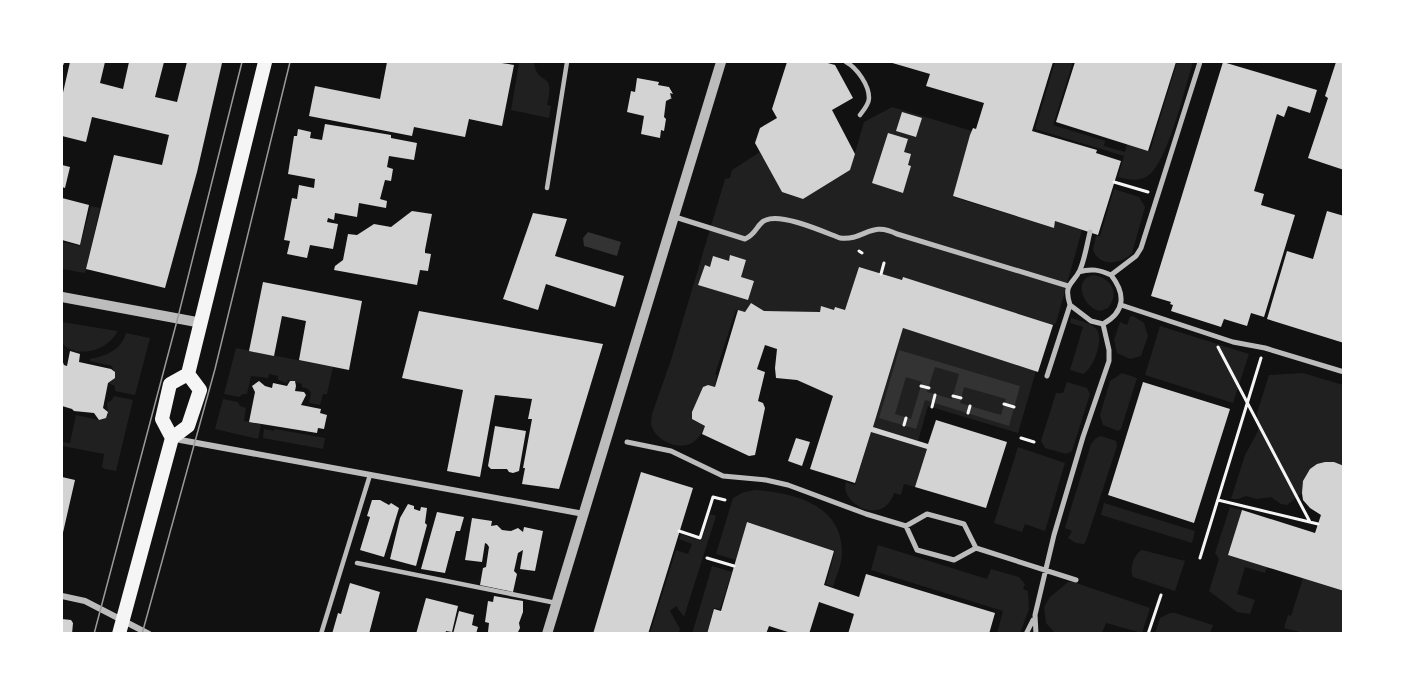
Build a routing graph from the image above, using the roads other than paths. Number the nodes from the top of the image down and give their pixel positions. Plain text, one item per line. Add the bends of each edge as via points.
1 (265, 62) edge
2 (567, 62) edge
3 (721, 62) edge
4 (846, 62) edge
5 (1200, 62) edge
6 (860, 115) dead end
7 (547, 188) dead end
8 (675, 217) junction
9 (1090, 232) dead end
10 (1079, 272) junction
11 (1111, 275) junction
12 (1068, 286) junction
13 (62, 297) edge
14 (1070, 304) junction
15 (1121, 305) junction
16 (202, 323) junction
17 (1103, 324) junction
18 (1344, 372) edge
19 (188, 374) junction
20 (1047, 376) dead end
21 (172, 438) junction
22 (627, 442) dead end
23 (370, 475) junction
24 (584, 514) junction
25 (906, 526) junction
26 (976, 548) junction
27 (357, 563) dead end
28 (1045, 571) junction
29 (1076, 580) dead end
30 (62, 596) edge
31 (556, 603) junction
32 (1035, 615) junction
33 (121, 627) edge
34 (149, 633) edge
35 (321, 633) edge
36 (547, 633) edge
37 (1026, 633) edge
38 (1036, 633) edge

1 - 16 main road
2 - 7 lane
3 - 8 street
4 - 6 lane via 858,72 868,91 869,102
5 - 11 street via 1141,248
8 - 12 street via 746,239 767,219 784,220 849,239 876,228 889,230
8 - 24 street
9 - 10 street
10 - 11 street via 1088,269
10 - 12 street
11 - 15 street via 1119,285
12 - 14 street
13 - 16 street
14 - 17 street via 1091,321
14 - 20 street
15 - 17 street via 1116,315
15 - 18 street via 1233,342
16 - 19 main road
17 - 28 street via 1109,361 1075,462
19 - 21 main road via 200,390 188,426
19 - 21 main road via 170,384 162,419
21 - 23 street
21 - 33 main road
22 - 25 street via 671,451 723,477 788,485
23 - 24 street
23 - 35 lane
24 - 31 street
25 - 26 street via 927,514 964,524
25 - 26 street via 917,550 954,561
26 - 28 street
27 - 31 lane
28 - 29 street
28 - 32 street
30 - 33 street via 85,601
31 - 36 street
32 - 37 street
32 - 38 street
33 - 34 street

